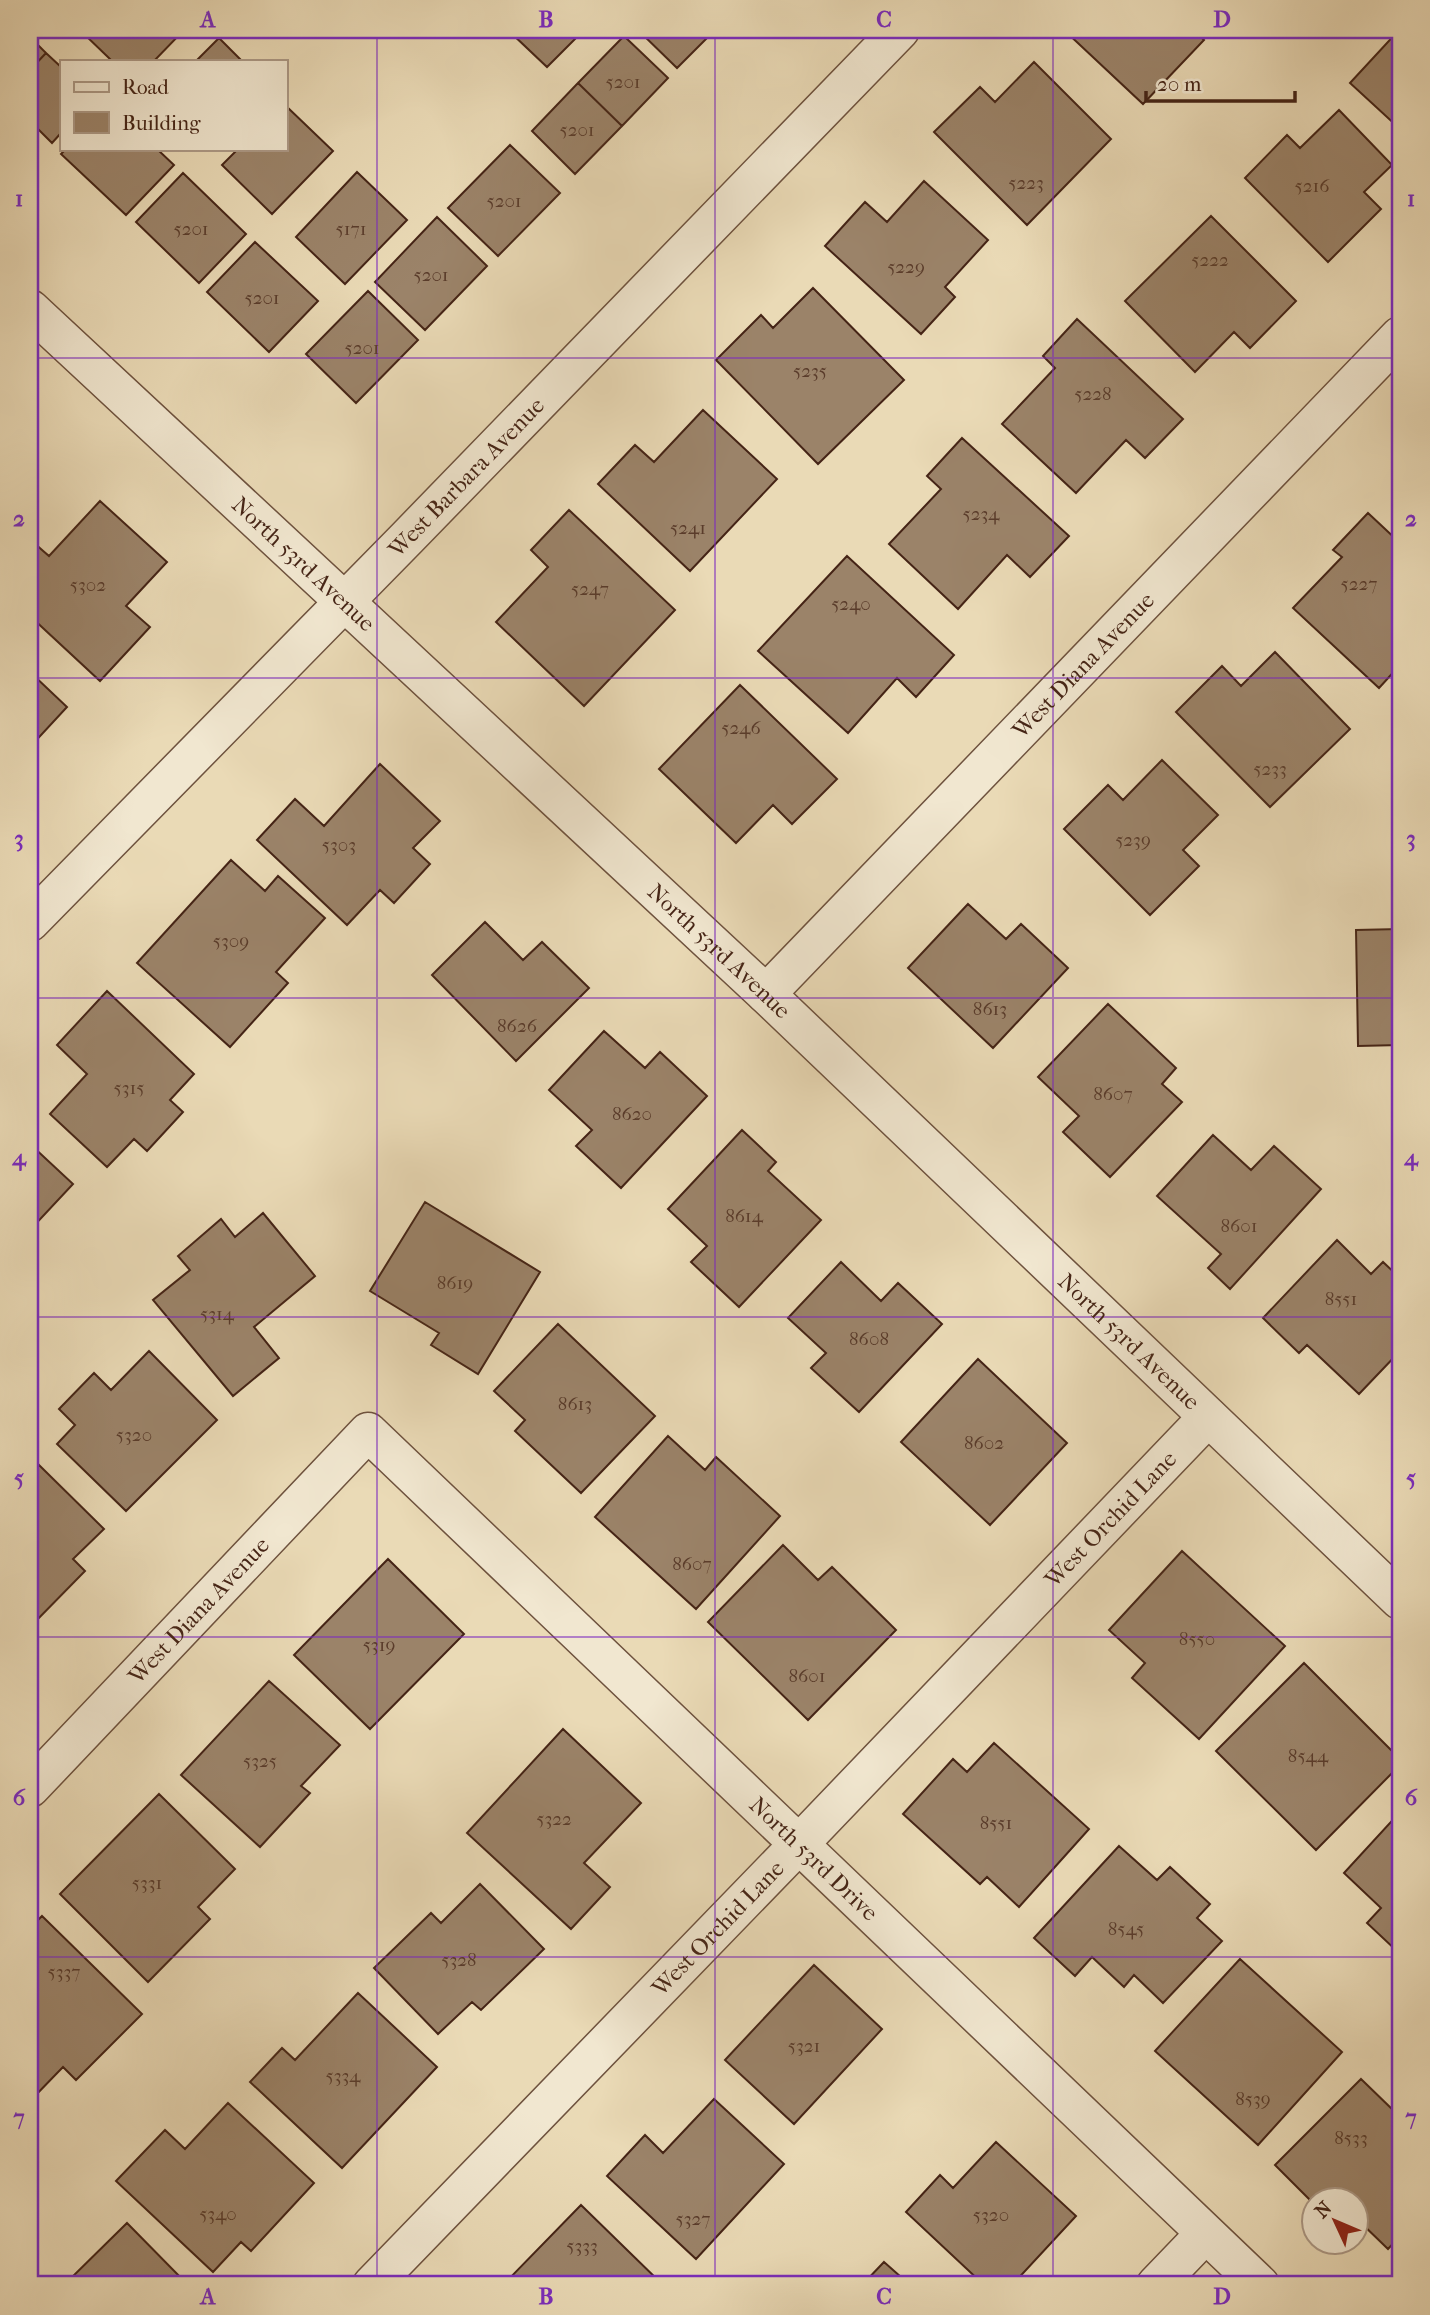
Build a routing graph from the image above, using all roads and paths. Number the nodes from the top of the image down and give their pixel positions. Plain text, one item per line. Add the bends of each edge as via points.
1 (900, 30) edge
2 (30, 309) edge
3 (1400, 336) edge
4 (344, 603) junction
5 (30, 922) edge
6 (766, 994) junction
7 (1208, 1417) junction
8 (368, 1432) joint
9 (1400, 1600) edge
10 (30, 1788) edge
11 (800, 1844) junction
12 (1205, 2234) junction
13 (372, 2285) edge
14 (1156, 2285) edge
15 (1260, 2285) edge

1 - 4 street, West Barbara Avenue
2 - 4 street, North 53rd Avenue
3 - 6 street, West Diana Avenue
4 - 5 street, West Barbara Avenue
4 - 6 street, North 53rd Avenue
6 - 7 street, North 53rd Avenue
7 - 9 street, North 53rd Avenue
7 - 11 street, West Orchid Lane
8 - 10 street, West Diana Avenue
8 - 11 street, North 53rd Drive
11 - 12 street, North 53rd Drive
11 - 13 street, West Orchid Lane
12 - 14 street
12 - 15 street, North 53rd Drive

